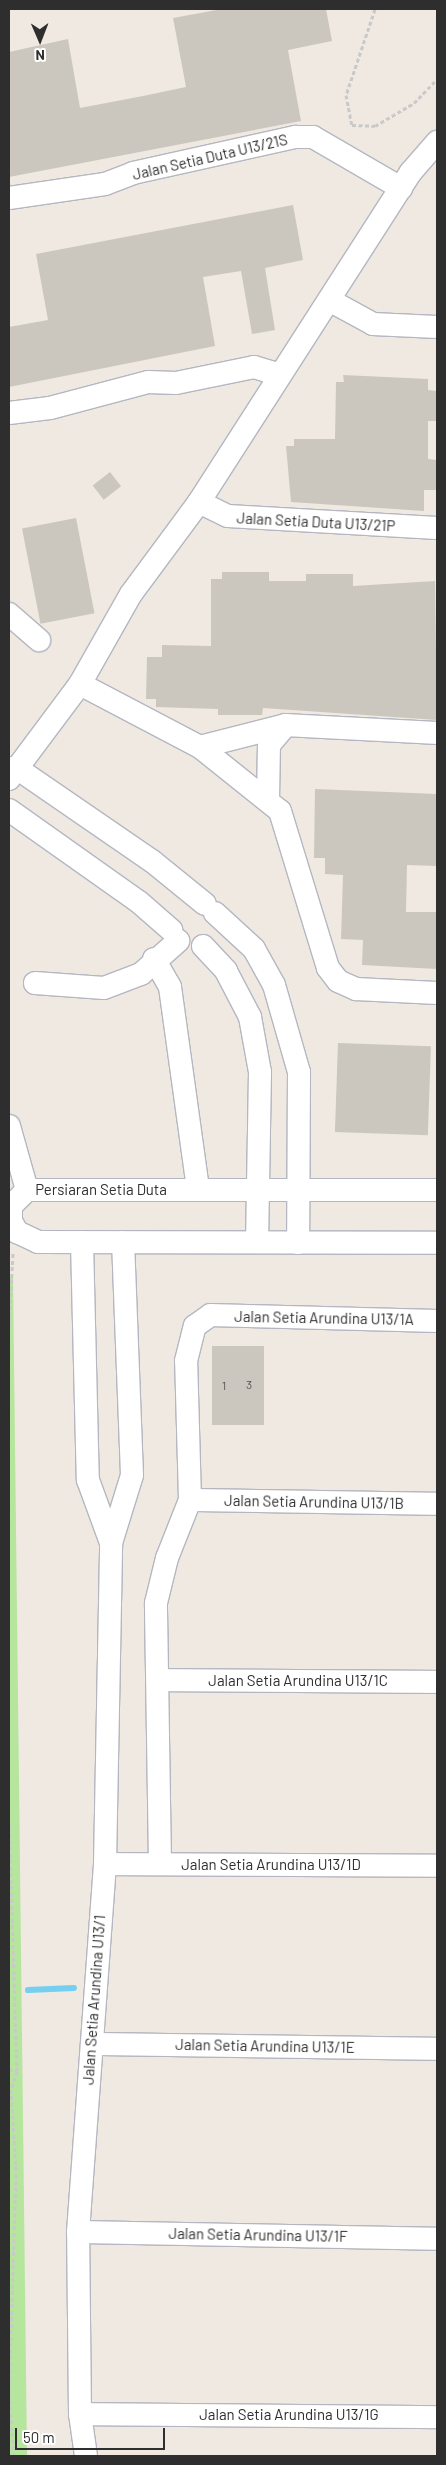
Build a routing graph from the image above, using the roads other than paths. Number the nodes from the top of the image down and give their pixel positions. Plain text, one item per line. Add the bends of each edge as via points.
1 (437, 142) edge
2 (401, 188) junction
3 (9, 198) edge
4 (329, 300) junction
5 (437, 327) edge
6 (280, 375) junction
7 (9, 413) edge
8 (199, 502) junction
9 (437, 528) edge
10 (9, 614) edge
11 (39, 640) dead end
12 (80, 684) junction
13 (286, 725) junction
14 (437, 733) edge
15 (200, 747) junction
16 (12, 772) edge
17 (268, 800) junction
18 (9, 810) edge
19 (210, 909) junction
20 (175, 936) junction
21 (203, 946) junction
22 (154, 959) junction
23 (35, 983) dead end
24 (437, 993) edge
25 (9, 1126) edge
26 (198, 1189) junction
27 (258, 1189) junction
28 (27, 1190) junction
29 (298, 1190) junction
30 (437, 1190) edge
31 (82, 1242) junction
32 (123, 1242) junction
33 (257, 1242) junction
34 (298, 1242) junction
35 (437, 1243) edge
36 (437, 1321) edge
37 (190, 1500) junction
38 (437, 1504) edge
39 (111, 1544) junction
40 (158, 1680) junction
41 (437, 1682) edge
42 (105, 1864) junction
43 (160, 1864) junction
44 (437, 1866) edge
45 (92, 2044) junction
46 (437, 2048) edge
47 (78, 2232) junction
48 (437, 2239) edge
49 (80, 2414) junction
50 (437, 2416) edge
51 (86, 2456) edge

1 - 2 street
2 - 3 street, Jalan Setia Duta U13/21S via 313,137 296,137 133,172 105,184
2 - 4 street
4 - 5 street via 374,324
4 - 6 street
6 - 7 street via 254,367 176,383 148,382 50,408
6 - 8 street
8 - 9 street, Jalan Setia Duta U13/21P via 228,516
8 - 12 street via 131,594
10 - 11 street
12 - 15 street
12 - 16 street
13 - 14 street
13 - 15 street
13 - 17 street via 269,745
15 - 17 street
16 - 19 street via 152,861
17 - 24 street via 280,811 328,968 338,981 356,989
18 - 20 street via 139,902
19 - 20 street via 192,901 180,906 172,917
19 - 21 street via 218,926 213,938
19 - 29 street via 254,949 274,985 298,1072
20 - 21 street via 189,947
20 - 22 street
21 - 27 street via 226,971 250,1017 260,1072
22 - 23 street via 141,974 104,988
22 - 26 street via 170,987
25 - 28 street
26 - 27 street, Persiaran Setia Duta
26 - 28 street, Persiaran Setia Duta
27 - 29 street, Persiaran Setia Duta
27 - 33 street
28 - 31 street, Persiaran Setia Duta via 11,1206 11,1221 17,1232 38,1242
29 - 30 street, Persiaran Setia Duta
29 - 34 street
31 - 32 street, Persiaran Setia Duta
31 - 39 street via 88,1480
32 - 33 street, Persiaran Setia Duta
32 - 39 street via 132,1475
33 - 34 street, Persiaran Setia Duta
34 - 35 street, Persiaran Setia Duta
36 - 37 street, Jalan Setia Arundina U13/1A via 211,1315 195,1326 188,1342
37 - 38 street, Jalan Setia Arundina U13/1B
37 - 40 street via 166,1558 156,1604
39 - 42 street, Jalan Setia Arundina U13/1
40 - 41 street, Jalan Setia Arundina U13/1C
40 - 43 street
42 - 43 street, Jalan Setia Arundina U13/1D
42 - 45 street, Jalan Setia Arundina U13/1
43 - 44 street, Jalan Setia Arundina U13/1D
45 - 46 street, Jalan Setia Arundina U13/1E
45 - 47 street, Jalan Setia Arundina U13/1
47 - 48 street, Jalan Setia Arundina U13/1F
47 - 49 street, Jalan Setia Arundina U13/1
49 - 50 street, Jalan Setia Arundina U13/1G
49 - 51 street, Jalan Setia Arundina U13/1

